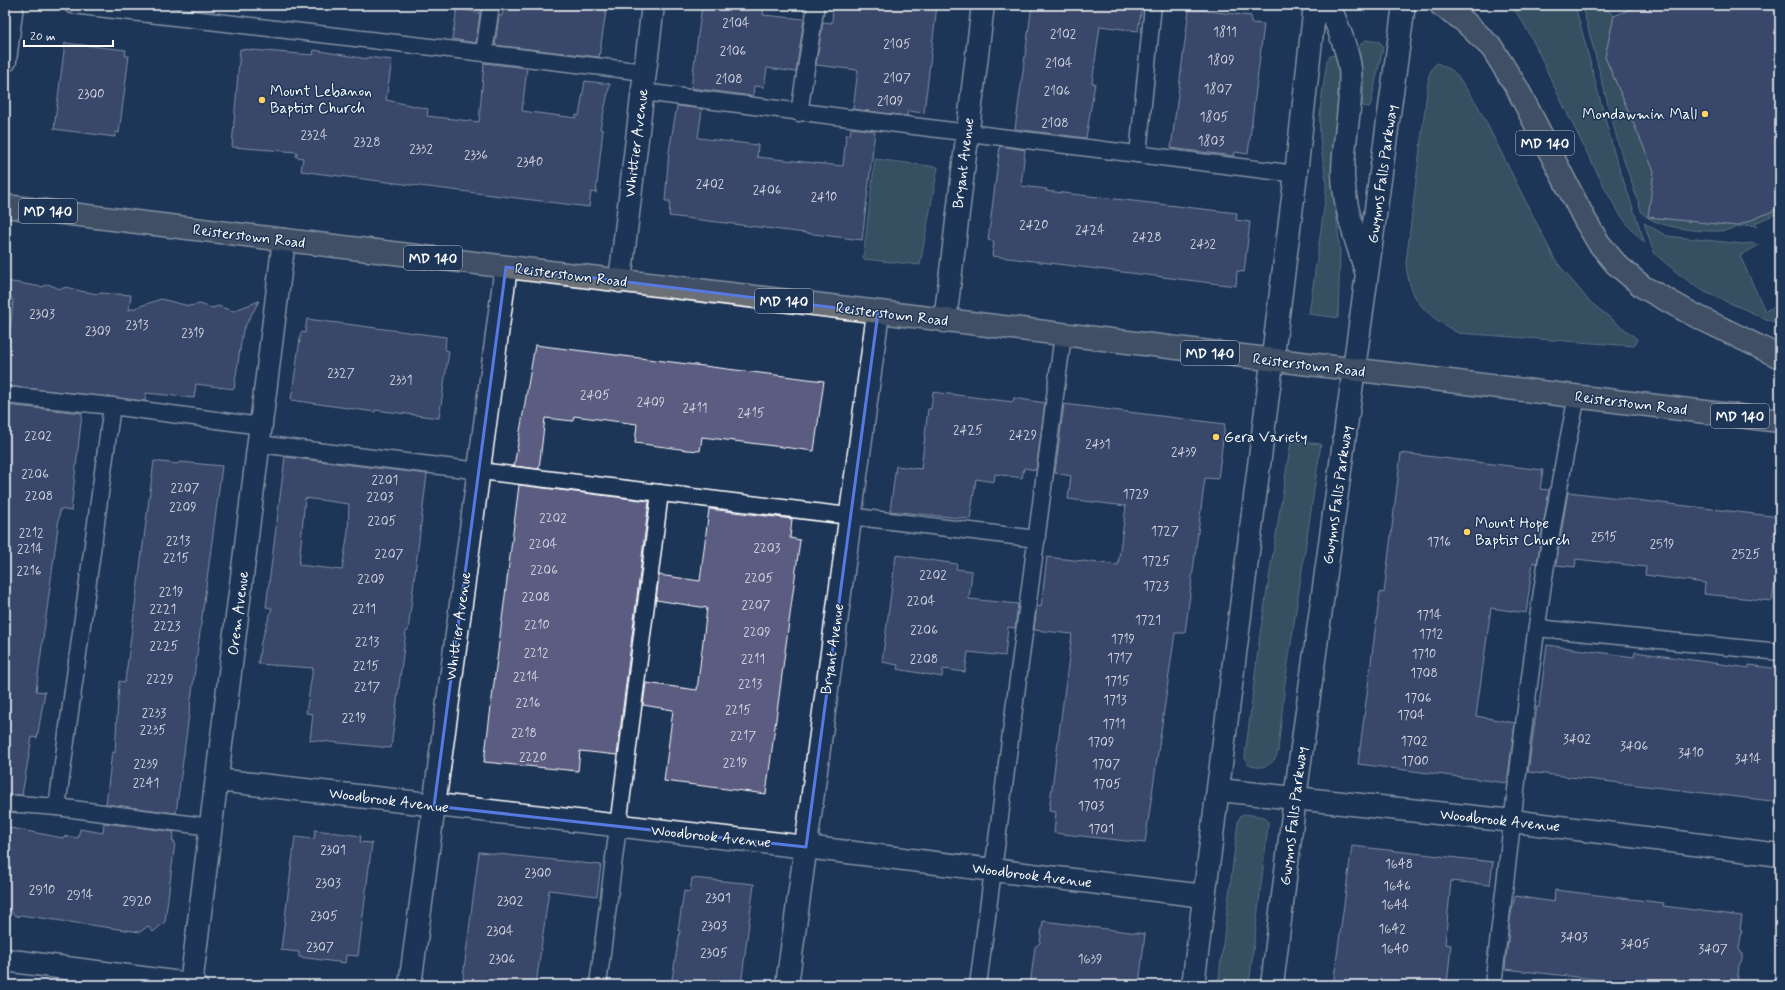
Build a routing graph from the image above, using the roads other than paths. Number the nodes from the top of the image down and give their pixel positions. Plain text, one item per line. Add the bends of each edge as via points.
1 (12, 5) edge
2 (72, 5) edge
3 (491, 5) edge
4 (653, 5) edge
5 (816, 5) edge
6 (983, 5) edge
7 (1153, 5) edge
8 (1315, 5) edge
9 (1329, 5) edge
10 (1404, 5) edge
11 (1441, 5) edge
12 (484, 53) junction
13 (5, 61) edge
14 (644, 82) junction
15 (799, 113) junction
16 (967, 133) junction
17 (1138, 154) junction
18 (1296, 174) junction
19 (5, 206) edge
20 (284, 240) junction
21 (506, 267) junction
22 (1368, 276) junction
23 (620, 281) junction
24 (878, 313) junction
25 (945, 321) junction
26 (1063, 335) junction
27 (1780, 356) edge
28 (1273, 361) junction
29 (1354, 370) junction
30 (5, 394) edge
31 (1577, 397) junction
32 (112, 406) junction
33 (1780, 421) edge
34 (260, 435) junction
35 (479, 470) junction
36 (660, 493) junction
37 (850, 516) junction
38 (1037, 539) junction
39 (1537, 628) junction
40 (1780, 652) edge
41 (217, 780) junction
42 (1219, 790) junction
43 (1295, 798) junction
44 (5, 803) edge
45 (434, 806) junction
46 (57, 807) junction
47 (1513, 820) junction
48 (619, 826) junction
49 (211, 828) junction
50 (806, 847) junction
51 (1780, 855) edge
52 (993, 870) junction
53 (1204, 896) junction
54 (5, 960) edge
55 (193, 985) edge
56 (410, 985) edge
57 (598, 985) edge
58 (787, 985) edge
59 (978, 985) edge
60 (1193, 985) edge
61 (1272, 985) edge
62 (1493, 985) edge

1 - 13 street
2 - 12 lane
3 - 12 lane
4 - 14 street, Whittier Avenue
5 - 15 lane
6 - 16 street, Bryant Avenue
7 - 17 lane
8 - 18 street
9 - 22 street via 1350,67 1351,96 1343,174 1345,201
10 - 22 street, Gwynns Falls Parkway
11 - 27 main road, MD 140 via 1464,21 1492,48 1517,88 1585,220 1598,242 1616,264 1643,287 1692,314
12 - 14 lane
14 - 15 lane
14 - 23 street, Whittier Avenue
15 - 16 lane
16 - 17 lane
16 - 25 street, Bryant Avenue
17 - 18 lane
18 - 28 street
19 - 20 main road, Reisterstown Road / MD 140
20 - 21 main road, Reisterstown Road / MD 140
20 - 34 street, Orem Avenue
21 - 23 main road, Reisterstown Road / MD 140
21 - 35 street, Whittier Avenue
22 - 29 street, Gwynns Falls Parkway
23 - 24 main road, Reisterstown Road / MD 140
24 - 25 main road, Reisterstown Road / MD 140
24 - 37 street, Bryant Avenue
25 - 26 main road, Reisterstown Road / MD 140
26 - 28 main road, Reisterstown Road / MD 140
26 - 38 lane
28 - 29 main road, Reisterstown Road / MD 140
28 - 42 street
29 - 31 main road, Reisterstown Road / MD 140
29 - 43 street, Gwynns Falls Parkway
30 - 32 lane
31 - 33 main road, Reisterstown Road / MD 140
31 - 39 lane via 1564,454
32 - 34 lane
32 - 46 lane
34 - 35 lane
34 - 41 street, Orem Avenue
35 - 36 lane
35 - 45 street, Whittier Avenue
36 - 37 lane
36 - 48 lane
37 - 38 lane
37 - 50 street, Bryant Avenue
38 - 52 lane
39 - 40 lane
39 - 47 lane
41 - 45 street, Woodbrook Avenue
41 - 49 street, Orem Avenue
42 - 43 street, Woodbrook Avenue
42 - 53 street
43 - 47 street, Woodbrook Avenue
43 - 61 street, Gwynns Falls Parkway
44 - 46 lane
45 - 48 street, Woodbrook Avenue
45 - 56 street, Whittier Avenue
46 - 49 lane
47 - 51 street, Woodbrook Avenue
47 - 62 lane
48 - 50 street, Woodbrook Avenue
48 - 57 lane
49 - 55 street, Orem Avenue
50 - 52 street, Woodbrook Avenue
50 - 58 street, Bryant Avenue
52 - 53 street, Woodbrook Avenue
52 - 59 lane
53 - 60 street
54 - 55 street

